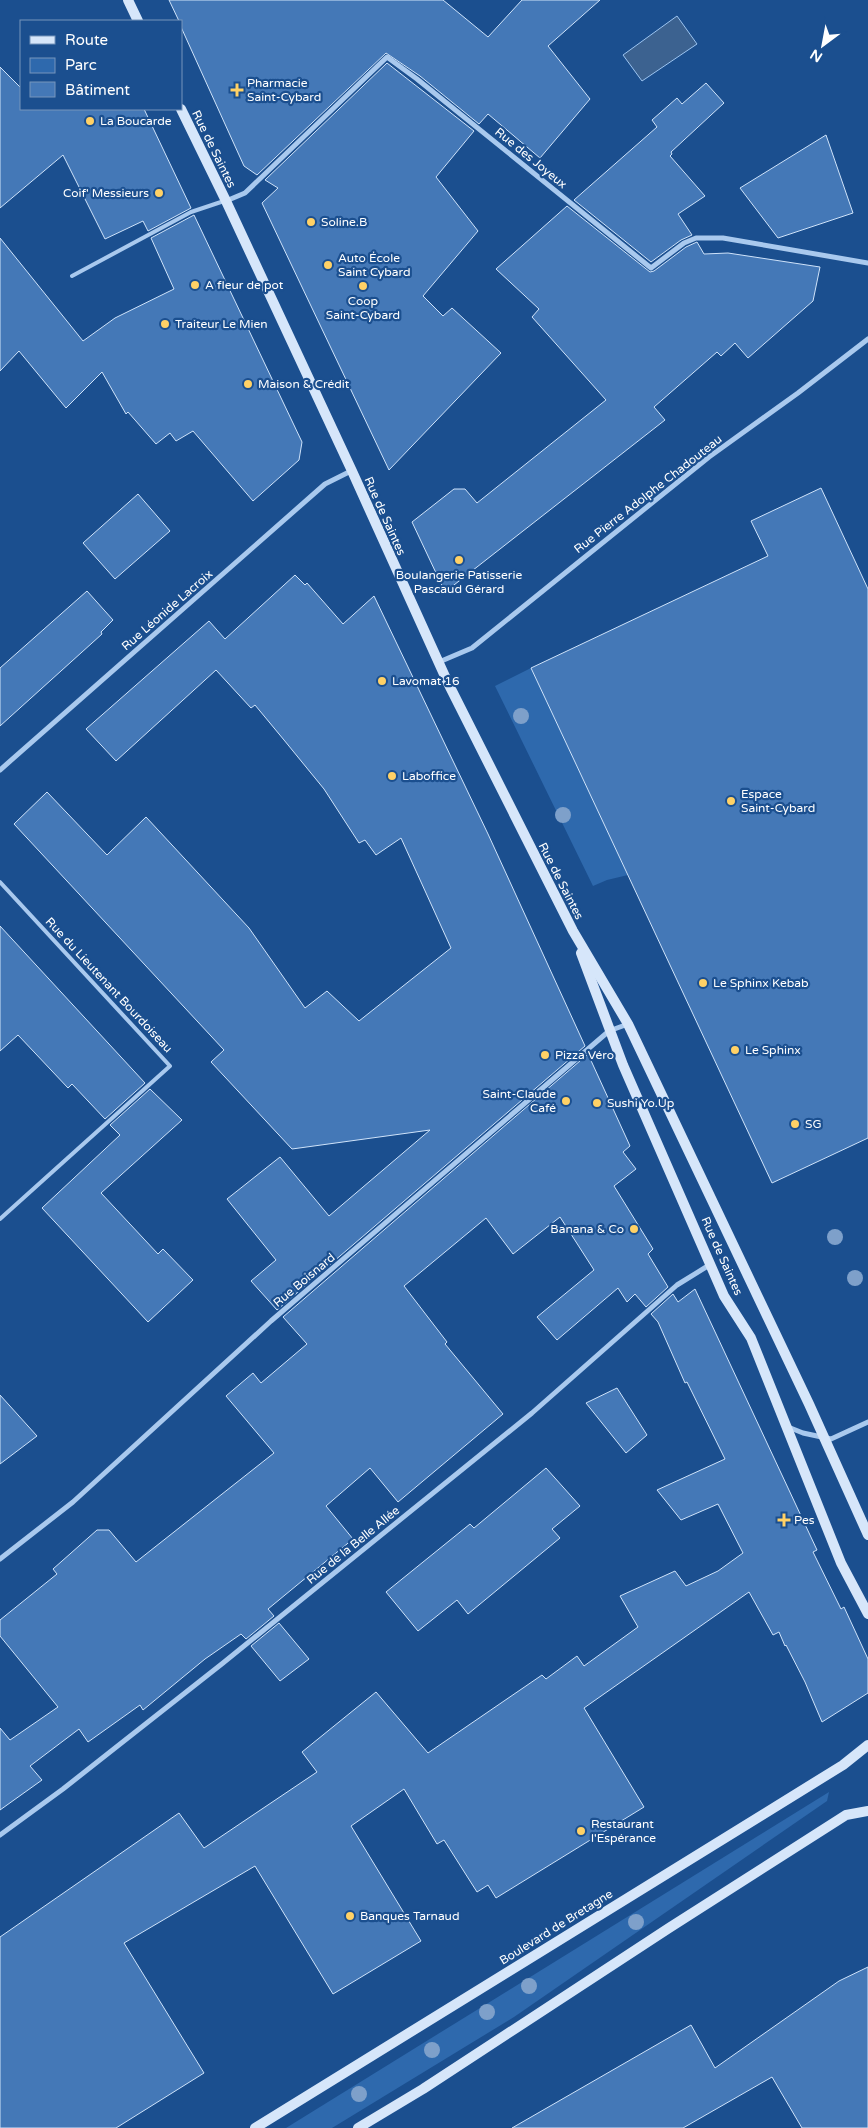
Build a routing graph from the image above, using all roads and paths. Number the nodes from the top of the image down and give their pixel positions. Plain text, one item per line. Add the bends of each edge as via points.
1 (128, 0) edge
2 (138, 20) edge
3 (181, 110) edge
4 (226, 201) junction
5 (868, 264) edge
6 (72, 276) dead end
7 (868, 339) edge
8 (352, 470) junction
9 (438, 662) junction
10 (0, 770) edge
11 (0, 882) edge
12 (572, 931) junction
13 (628, 1024) junction
14 (609, 1032) junction
15 (0, 1219) edge
16 (711, 1264) junction
17 (868, 1422) edge
18 (786, 1426) junction
19 (824, 1438) junction
20 (868, 1535) edge
21 (0, 1559) edge
22 (868, 1614) edge
23 (868, 1746) edge
24 (868, 1811) edge
25 (0, 1835) edge
26 (255, 2128) edge
27 (358, 2128) edge

1 - 2 main road
3 - 4 main road, Rue de Saintes
4 - 5 street, Rue des Joyeux via 245,193 387,58 651,268 696,238 723,238
4 - 6 lane via 191,212
4 - 8 main road, Rue de Saintes
7 - 9 street, Rue Pierre Adolphe Chadouteau via 709,457 472,648
8 - 9 main road, Rue de Saintes
8 - 10 street, Rue Léonide Lacroix via 325,484
9 - 12 main road, Rue de Saintes
11 - 15 lane, Rue du Lieutenant Bourdoiseau via 170,1066
12 - 13 main road, Rue de Saintes
12 - 14 main road, Rue de Saintes
13 - 14 street, Rue Boisnard
13 - 19 main road, Rue de Saintes
14 - 16 main road, Rue de Saintes
14 - 21 street, Rue Boisnard via 271,1321 72,1502
16 - 18 main road, Rue de Saintes via 724,1296 751,1338
16 - 25 street, Rue de la Belle Allée via 677,1285 532,1413 64,1789
17 - 19 street via 831,1439
18 - 19 street
18 - 22 main road, Rue de Saintes via 841,1563
19 - 20 main road, Rue de Saintes
23 - 26 main road, Boulevard de Bretagne via 843,1766
24 - 27 main road via 846,1816

